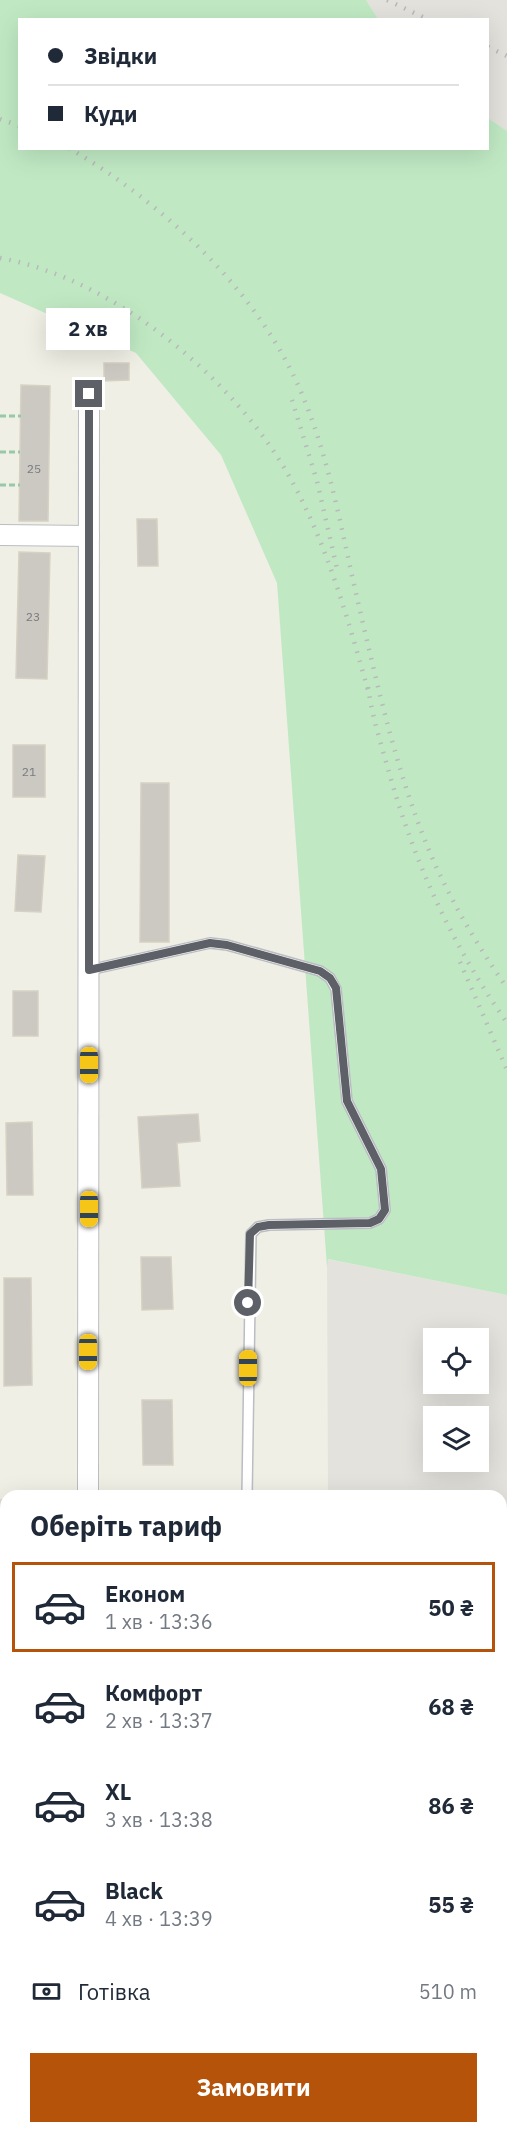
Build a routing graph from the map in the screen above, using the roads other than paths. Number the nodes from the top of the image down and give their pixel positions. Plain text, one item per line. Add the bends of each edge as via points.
1 (89, 394) dead end
2 (0, 535) edge
3 (89, 536) junction
4 (89, 970) junction
5 (88, 1490) edge
6 (248, 1490) edge

1 - 3 street
2 - 3 street
3 - 4 street
4 - 5 street
4 - 6 lane via 210,943 320,971 336,988 347,1101 381,1169 385,1210 370,1223 269,1225 250,1234

